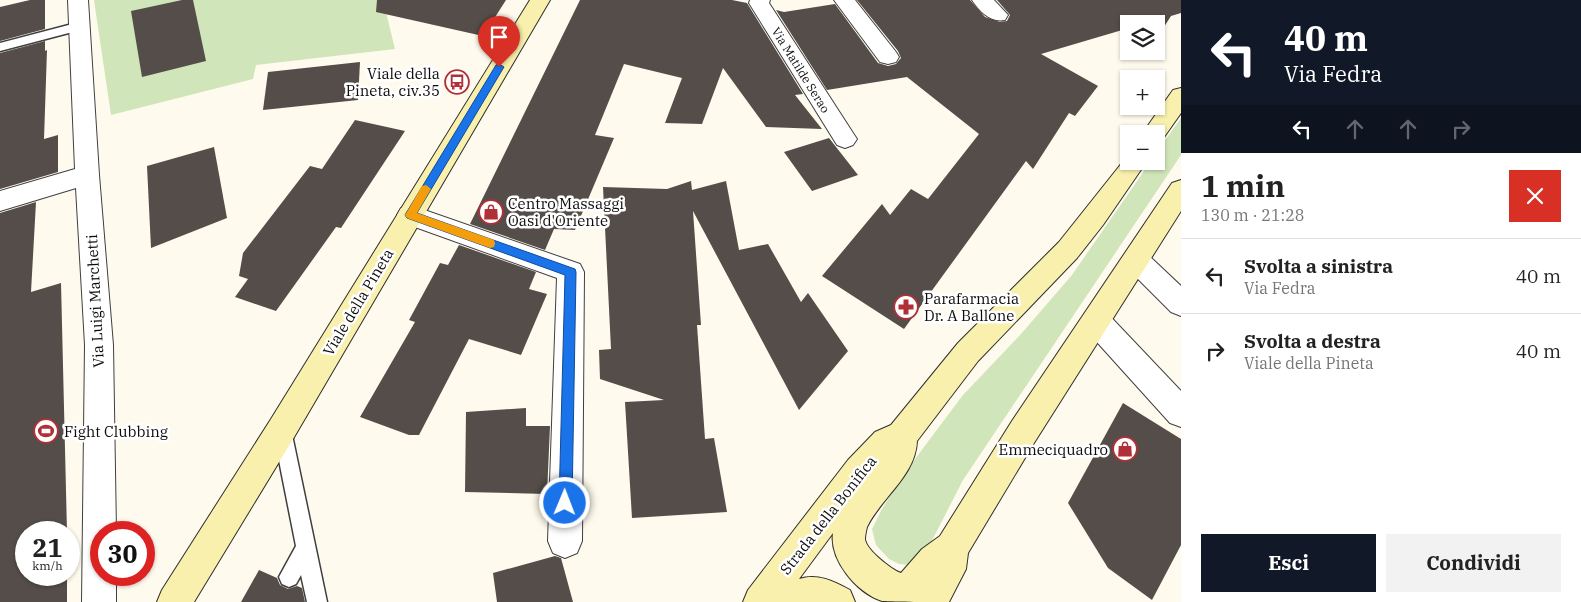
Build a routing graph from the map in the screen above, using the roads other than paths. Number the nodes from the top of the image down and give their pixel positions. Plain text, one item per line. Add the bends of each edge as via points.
1 (540, 0) edge
2 (760, 0) edge
3 (844, 0) edge
4 (982, 0) edge
5 (79, 13) edge
6 (998, 14) dead end
7 (0, 47) edge
8 (888, 57) dead end
9 (1181, 96) edge
10 (1160, 125) edge
11 (845, 139) dead end
12 (1129, 170) edge
13 (87, 175) junction
14 (1181, 190) edge
15 (0, 201) edge
16 (410, 215) junction
17 (1136, 260) junction
18 (1181, 304) edge
19 (1096, 321) junction
20 (1181, 413) edge
21 (282, 429) junction
22 (902, 436) junction
23 (564, 541) dead end
24 (306, 546) junction
25 (952, 548) junction
26 (289, 577) dead end
27 (939, 598) edge
28 (100, 602) edge
29 (174, 602) edge
30 (317, 602) edge
31 (760, 602) edge
32 (789, 602) edge
33 (838, 602) edge

1 - 16 main road, Viale della Pineta
2 - 11 street, Via Matilde Serao
3 - 8 street
4 - 6 street
5 - 7 lane
5 - 13 street, Via Luigi Marchetti
9 - 10 main road
12 - 22 main road, Strada della Bonifica via 1068,250 968,352
13 - 15 street
13 - 28 street, Via Luigi Marchetti via 99,345
14 - 17 main road
16 - 21 main road, Viale della Pineta
16 - 23 street via 571,272
17 - 18 street
17 - 19 main road
19 - 20 street
19 - 25 main road
21 - 24 lane
21 - 29 main road, Viale della Pineta
22 - 25 main road via 900,452 855,512 851,521 851,550 863,567 895,590 904,591
22 - 31 main road, Strada della Bonifica via 886,442 859,471
24 - 26 lane
24 - 30 lane
25 - 27 main road via 950,569
32 - 33 main road via 809,593 824,595

